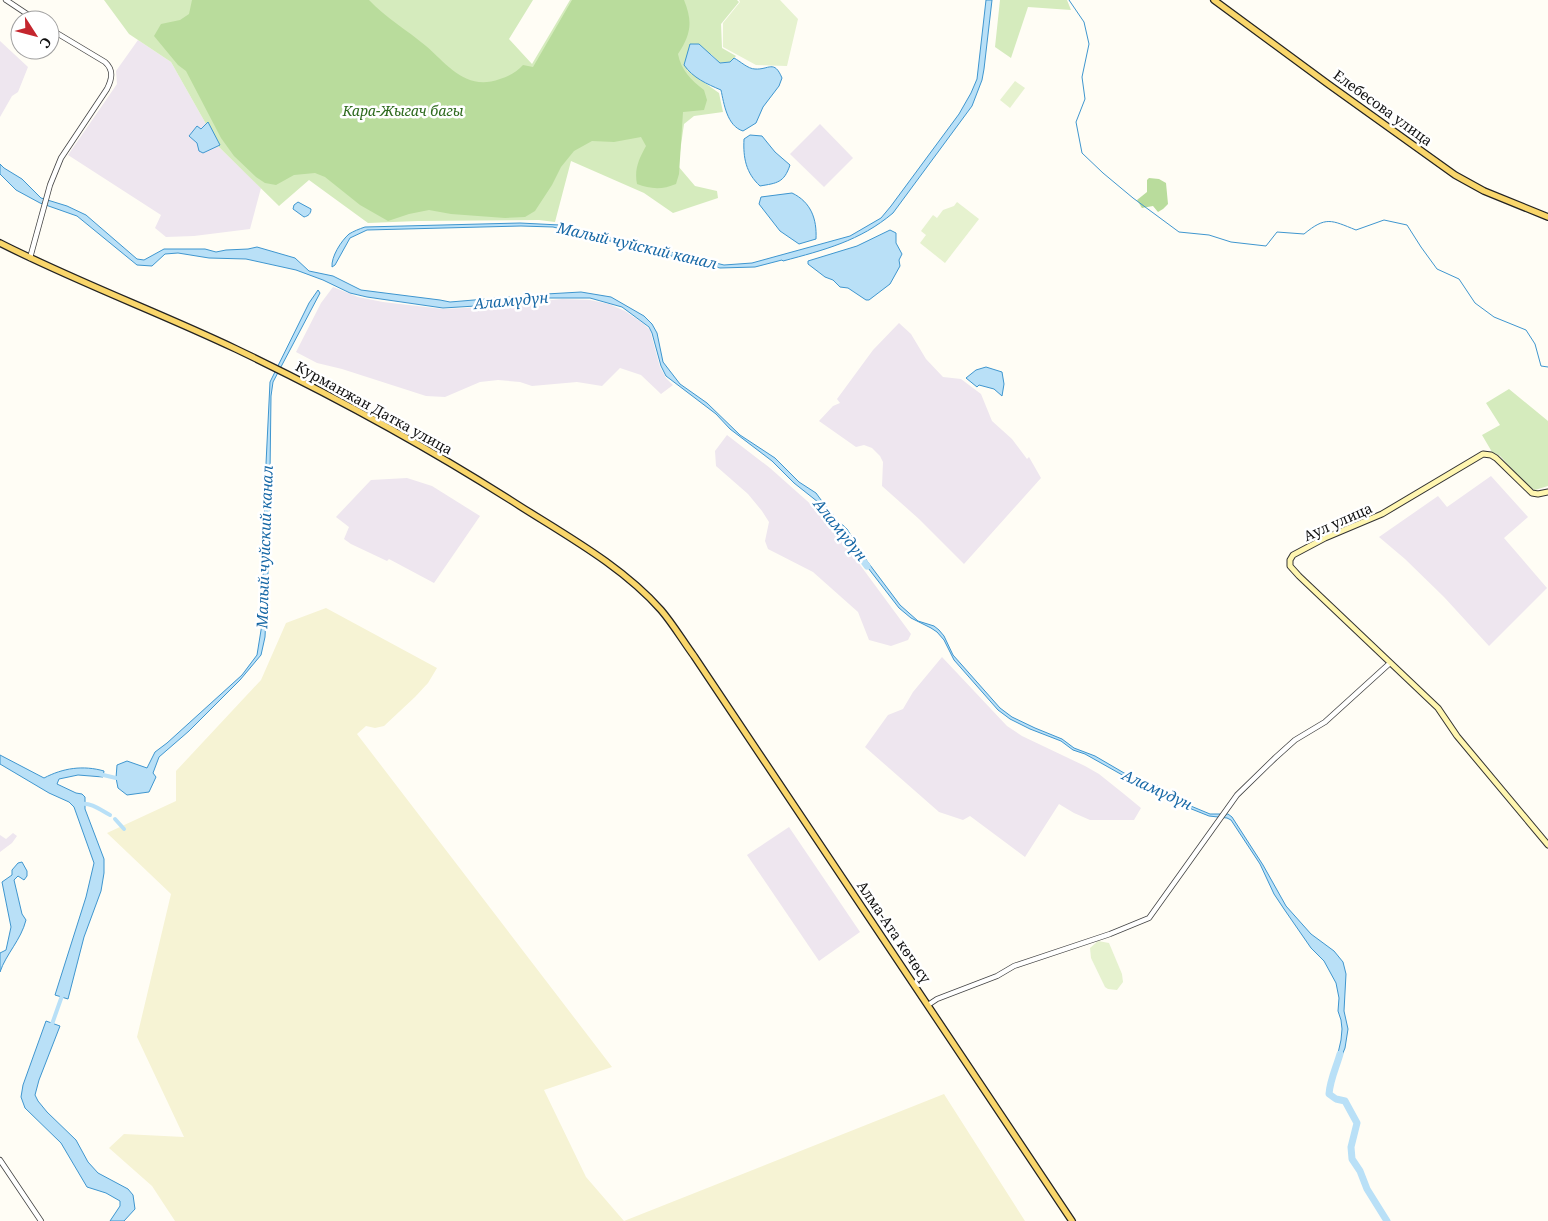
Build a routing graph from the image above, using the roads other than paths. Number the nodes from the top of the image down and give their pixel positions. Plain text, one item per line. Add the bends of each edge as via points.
1 (6, 0) edge
2 (1214, 0) edge
3 (21, 10) edge
4 (60, 35) edge
5 (1548, 217) edge
6 (0, 244) edge
7 (30, 258) junction
8 (1548, 492) edge
9 (694, 656) joint
10 (1390, 663) junction
11 (1548, 845) edge
12 (928, 1005) junction
13 (0, 1160) edge
14 (41, 1221) edge
15 (1072, 1221) edge

1 - 3 street
2 - 5 main road, Елебесова улица via 1455,175 1484,191
4 - 7 street via 105,62 112,74 107,89 61,158
6 - 7 main road, Курманжан Датка улица
7 - 9 main road, Курманжан Датка улица via 274,367 422,447 502,495 625,577 661,611
8 - 10 main road, Аул улица via 1532,493 1496,458 1483,454 1382,514 1293,555 1289,562 1291,568
9 - 12 main road, Алма-Ата көчөсү
10 - 11 main road, Аул улица via 1438,708 1457,736
10 - 12 street via 1325,722 1296,740 1265,767 1229,806 1149,918 1014,966
12 - 15 main road, Алма-Ата көчөсү
13 - 14 street

